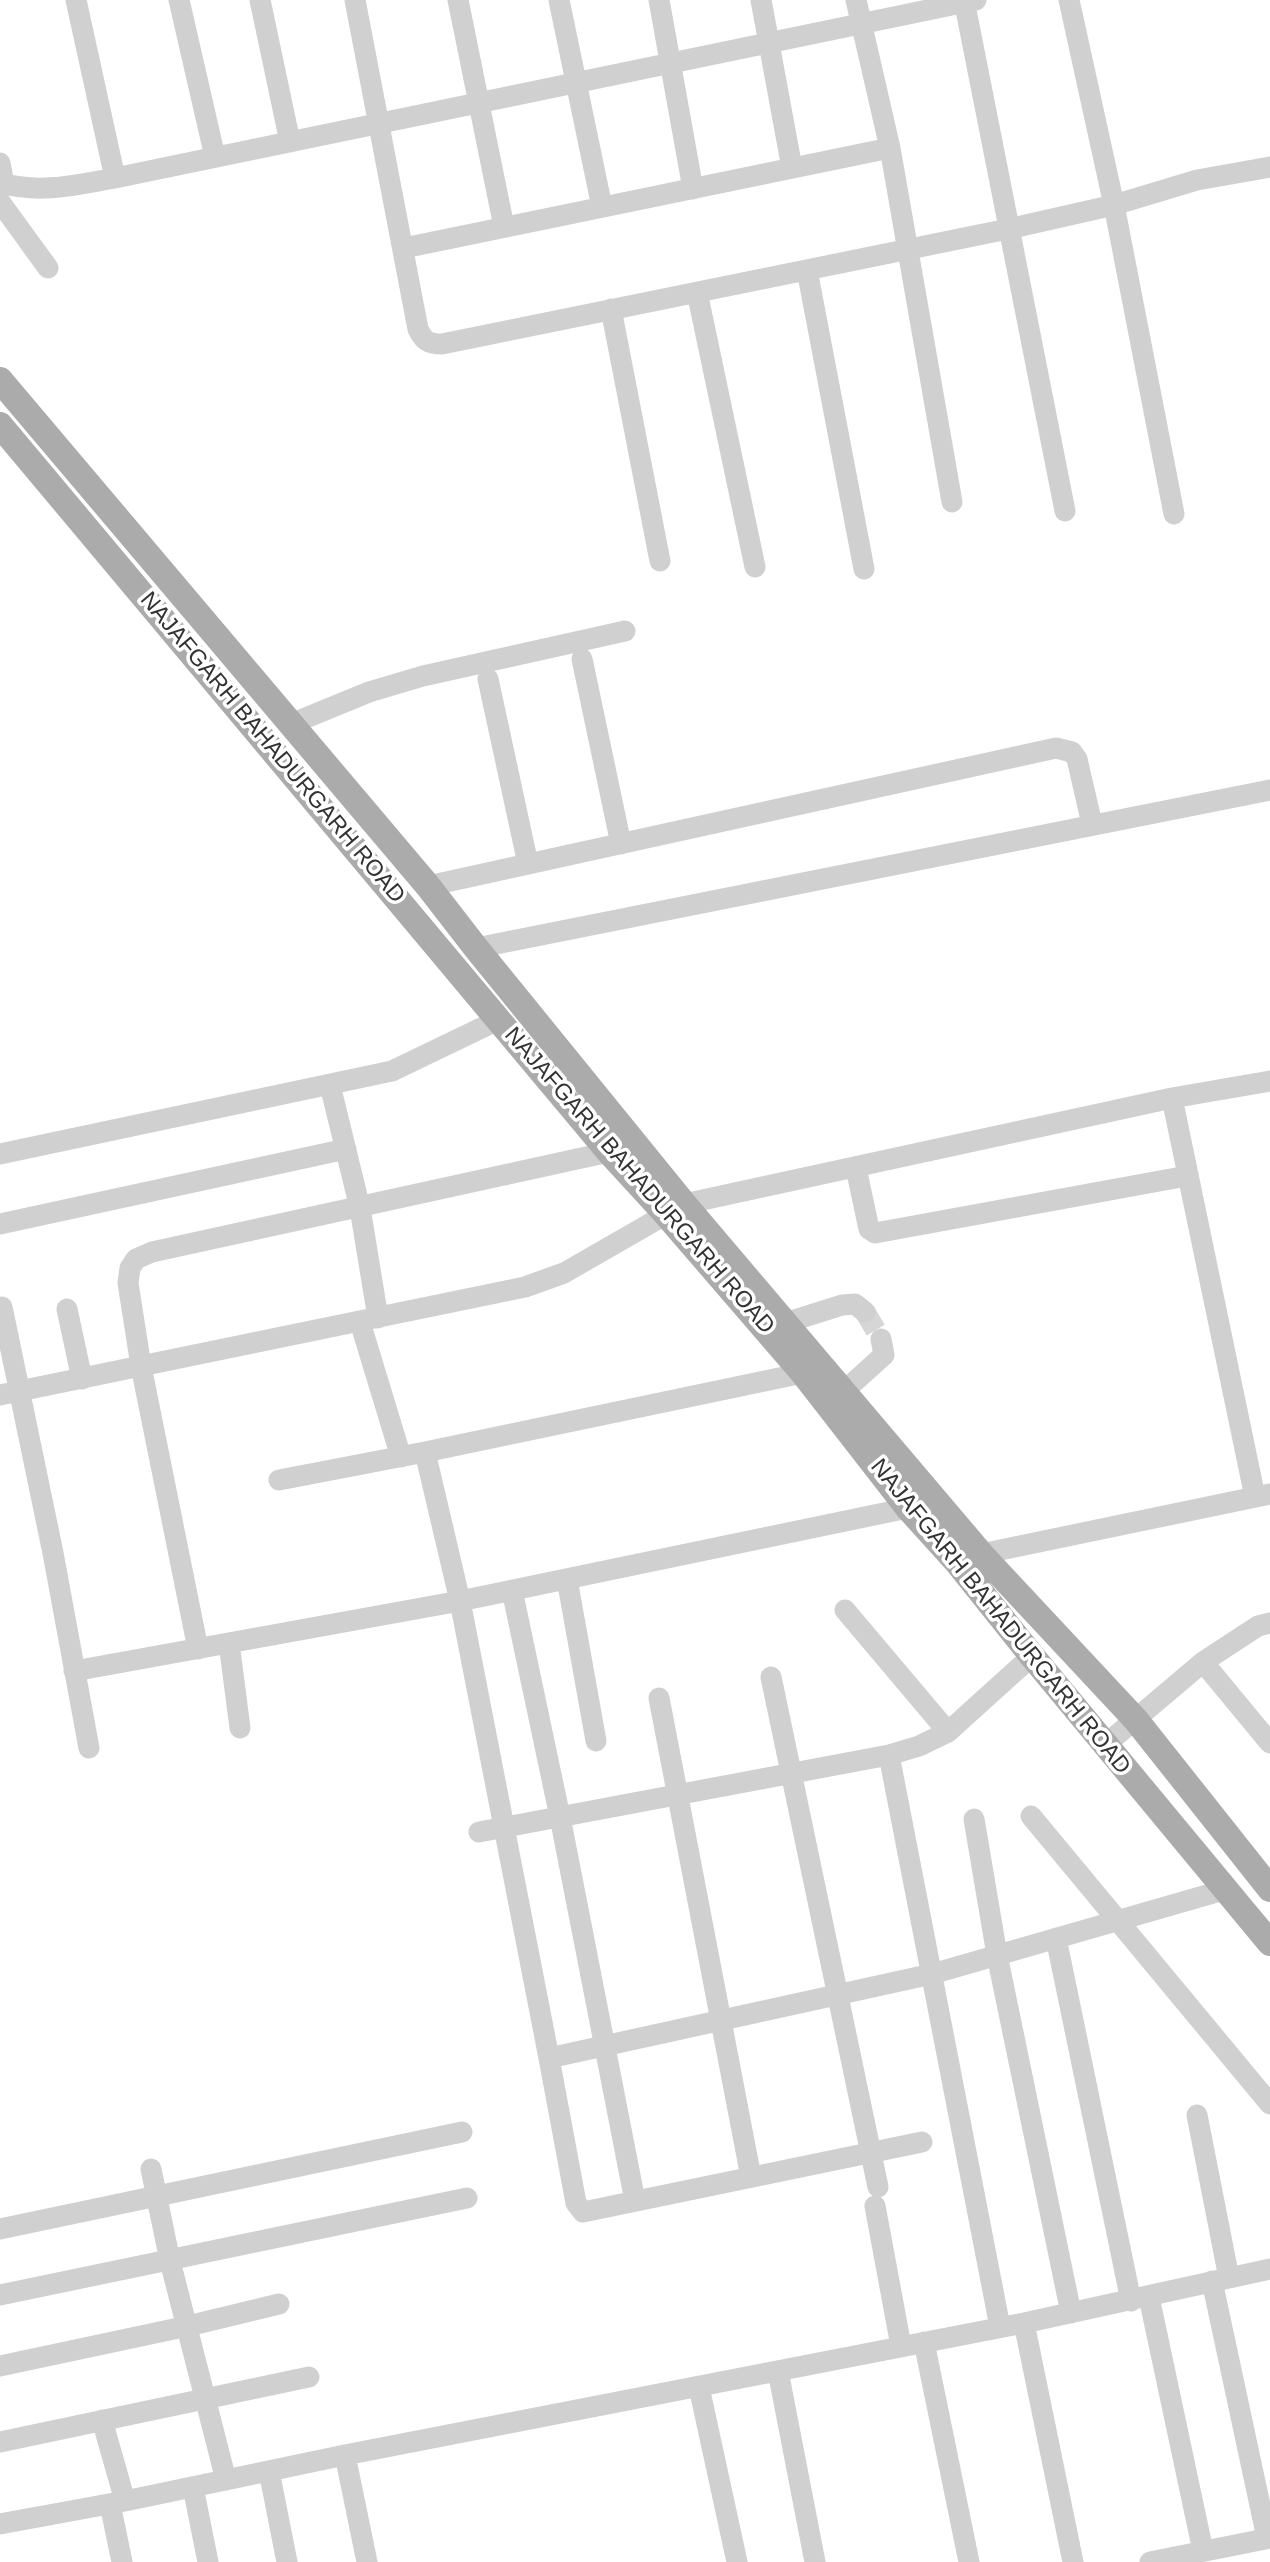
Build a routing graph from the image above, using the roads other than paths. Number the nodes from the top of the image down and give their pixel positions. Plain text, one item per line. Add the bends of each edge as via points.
1 (76, 0) edge
2 (180, 0) edge
3 (260, 0) edge
4 (355, 0) edge
5 (458, 0) edge
6 (559, 0) edge
7 (659, 0) edge
8 (761, 0) edge
9 (856, 0) edge
10 (1069, 0) edge
11 (968, 1) edge
12 (860, 24) junction
13 (769, 43) junction
14 (670, 63) junction
15 (577, 83) junction
16 (478, 103) junction
17 (379, 123) junction
18 (290, 142) junction
19 (890, 148) junction
20 (215, 158) junction
21 (1270, 167) edge
22 (792, 169) junction
23 (116, 178) junction
24 (1, 183) edge
25 (693, 189) junction
26 (1114, 205) junction
27 (602, 207) junction
28 (504, 228) junction
29 (1008, 229) junction
30 (404, 248) junction
31 (909, 249) junction
32 (48, 268) dead end
33 (807, 270) junction
34 (697, 292) junction
35 (611, 310) junction
36 (0, 380) edge
37 (37, 424) junction
38 (5, 438) edge
39 (951, 502) dead end
40 (1065, 511) dead end
41 (1174, 514) dead end
42 (660, 561) dead end
43 (755, 567) dead end
44 (864, 569) dead end
45 (625, 631) dead end
46 (582, 659) dead end
47 (488, 679) dead end
48 (291, 724) junction
49 (347, 790) junction
50 (1270, 790) edge
51 (322, 807) junction
52 (1092, 824) junction
53 (621, 844) junction
54 (528, 864) junction
55 (428, 886) junction
56 (475, 948) junction
57 (500, 1019) junction
58 (1270, 1081) edge
59 (330, 1085) junction
60 (1172, 1098) junction
61 (346, 1149) junction
62 (609, 1152) junction
63 (0, 1154) edge
64 (856, 1168) junction
65 (1187, 1176) junction
66 (360, 1208) junction
67 (674, 1208) junction
68 (0, 1224) edge
69 (2, 1307) edge
70 (67, 1309) dead end
71 (864, 1312) dead end
72 (369, 1320) junction
73 (785, 1323) junction
74 (881, 1339) dead end
75 (141, 1366) junction
76 (803, 1373) junction
77 (82, 1378) junction
78 (844, 1392) junction
79 (9, 1393) edge
80 (425, 1452) junction
81 (401, 1457) junction
82 (279, 1480) dead end
83 (1263, 1496) edge
84 (908, 1508) junction
85 (981, 1554) junction
86 (567, 1579) junction
87 (512, 1590) junction
88 (460, 1601) junction
89 (845, 1610) dead end
90 (1266, 1630) edge
91 (229, 1643) junction
92 (198, 1649) junction
93 (1032, 1657) junction
94 (1203, 1662) junction
95 (74, 1671) junction
96 (771, 1677) dead end
97 (659, 1698) dead end
98 (1136, 1720) junction
99 (240, 1728) dead end
100 (948, 1732) junction
101 (596, 1741) dead end
102 (1270, 1743) edge
103 (1105, 1745) junction
104 (89, 1748) dead end
105 (889, 1755) junction
106 (791, 1773) junction
107 (677, 1795) junction
108 (1031, 1816) dead end
109 (560, 1817) junction
110 (974, 1819) dead end
111 (503, 1828) junction
112 (479, 1832) dead end
113 (1270, 1889) edge
114 (1224, 1890) junction
115 (1118, 1920) junction
116 (1056, 1938) junction
117 (1270, 1943) edge
118 (997, 1955) junction
119 (932, 1974) junction
120 (838, 1995) junction
121 (721, 2021) junction
122 (605, 2046) junction
123 (549, 2058) junction
124 (1270, 2104) edge
125 (1197, 2115) dead end
126 (462, 2132) dead end
127 (922, 2142) dead end
128 (871, 2152) junction
129 (151, 2169) dead end
130 (751, 2177) junction
131 (158, 2196) junction
132 (467, 2198) dead end
133 (635, 2201) junction
134 (0, 2229) edge
135 (170, 2261) junction
136 (1270, 2269) edge
137 (1220, 2279) junction
138 (0, 2295) edge
139 (1140, 2299) junction
140 (279, 2304) dead end
141 (1071, 2312) junction
142 (1024, 2323) junction
143 (188, 2326) junction
144 (1000, 2327) junction
145 (924, 2342) junction
146 (901, 2346) junction
147 (0, 2366) edge
148 (778, 2371) junction
149 (309, 2377) dead end
150 (699, 2387) junction
151 (203, 2398) junction
152 (102, 2420) junction
153 (0, 2442) edge
154 (345, 2455) junction
155 (269, 2471) junction
156 (226, 2480) junction
157 (193, 2487) junction
158 (117, 2503) junction
159 (1, 2521) edge
160 (1268, 2538) edge
161 (1203, 2551) junction
162 (122, 2562) edge
163 (208, 2562) edge
164 (288, 2562) edge
165 (367, 2562) edge
166 (737, 2562) edge
167 (815, 2562) edge
168 (969, 2562) edge
169 (1073, 2562) edge
170 (1150, 2562) edge

1 - 23 street
2 - 20 street
3 - 18 street
4 - 17 street
5 - 16 street
6 - 15 street
7 - 14 street
8 - 13 street
9 - 12 street
10 - 26 street
11 - 12 street
11 - 29 street
12 - 13 street
12 - 19 street
13 - 14 street
13 - 22 street
14 - 15 street
14 - 25 street
15 - 16 street
15 - 27 street
16 - 17 street
16 - 28 street
17 - 18 street
17 - 30 street
18 - 20 street
19 - 22 street
19 - 31 street
20 - 23 street
21 - 26 street via 1197,180
22 - 25 street
23 - 24 street via 36,190
24 - 32 street
25 - 27 street
26 - 29 street
26 - 41 street
27 - 28 street
28 - 30 street
29 - 31 street
29 - 40 street
30 - 35 street via 418,329 430,344
31 - 33 street
31 - 39 street
33 - 34 street
33 - 44 street
34 - 35 street
34 - 43 street
35 - 42 street
36 - 37 main road, NAJAFGARH BAHADURGARH ROAD
37 - 38 street
37 - 48 main road, NAJAFGARH BAHADURGARH ROAD
38 - 51 main road, NAJAFGARH BAHADURGARH ROAD
45 - 48 street via 423,676
46 - 53 street
47 - 54 street
48 - 49 main road, NAJAFGARH BAHADURGARH ROAD
49 - 51 main road
49 - 55 main road, NAJAFGARH BAHADURGARH ROAD
50 - 52 street
51 - 57 main road, NAJAFGARH BAHADURGARH ROAD
52 - 53 street via 1077,758 1056,748
52 - 56 street
53 - 54 street
54 - 55 street
55 - 56 main road, NAJAFGARH BAHADURGARH ROAD
56 - 67 main road, NAJAFGARH BAHADURGARH ROAD
57 - 59 street via 392,1071
57 - 62 main road, NAJAFGARH BAHADURGARH ROAD
58 - 60 street
59 - 61 street
59 - 63 street
60 - 64 street
60 - 65 street
61 - 66 street
61 - 68 street
62 - 66 street
62 - 67 main road, NAJAFGARH BAHADURGARH ROAD
64 - 65 street via 869,1229 875,1233
64 - 67 street
65 - 83 street
66 - 72 street
66 - 75 street via 136,1259 128,1283
67 - 72 street via 551,1278
67 - 73 main road, NAJAFGARH BAHADURGARH ROAD
67 - 76 main road, NAJAFGARH BAHADURGARH ROAD
69 - 79 street
70 - 77 street
71 - 73 street via 855,1304 842,1304
72 - 75 street
72 - 81 street
73 - 78 main road, NAJAFGARH BAHADURGARH ROAD
74 - 78 street via 884,1355
75 - 77 street
75 - 92 street
76 - 80 street
76 - 84 main road, NAJAFGARH BAHADURGARH ROAD
77 - 79 street
78 - 85 main road, NAJAFGARH BAHADURGARH ROAD
79 - 95 street via 53,1553
80 - 81 street
80 - 88 street
81 - 82 street
83 - 85 street
84 - 86 street
84 - 93 main road, NAJAFGARH BAHADURGARH ROAD
85 - 98 main road, NAJAFGARH BAHADURGARH ROAD
86 - 87 street
86 - 101 street
87 - 88 street
87 - 109 street
88 - 91 street
88 - 111 street
89 - 100 street
90 - 94 street
91 - 92 street
91 - 99 street
92 - 95 street
93 - 100 street
93 - 103 main road, NAJAFGARH BAHADURGARH ROAD
94 - 98 street
94 - 102 street
95 - 104 street
96 - 106 street
97 - 107 street
98 - 103 street
98 - 113 main road, NAJAFGARH BAHADURGARH ROAD
100 - 105 street
103 - 114 main road, NAJAFGARH BAHADURGARH ROAD
105 - 106 street
105 - 119 street
106 - 107 street
106 - 120 street
107 - 109 street
107 - 121 street
108 - 115 street
109 - 111 street
109 - 122 street
110 - 118 street
111 - 112 street
111 - 123 street
114 - 115 street
114 - 117 main road, NAJAFGARH BAHADURGARH ROAD
115 - 116 street
115 - 124 street
116 - 118 street
116 - 139 street
118 - 119 street
118 - 141 street
119 - 120 street
119 - 144 street
120 - 121 street
120 - 128 street
121 - 122 street
121 - 130 street
122 - 123 street
122 - 133 street
123 - 133 street via 578,2208 590,2212
125 - 137 street
126 - 131 street
127 - 128 street
128 - 130 street
128 - 146 street
129 - 131 street
130 - 133 street
131 - 134 street
131 - 135 street
132 - 135 street
135 - 138 street
135 - 143 street
136 - 137 street
137 - 139 street
137 - 160 street
139 - 141 street
139 - 161 street
140 - 143 street
141 - 142 street
142 - 144 street
142 - 169 street
143 - 147 street
143 - 151 street
144 - 145 street
145 - 146 street
145 - 168 street
146 - 148 street
148 - 150 street
148 - 167 street
149 - 151 street
150 - 154 street
150 - 166 street
151 - 152 street
151 - 156 street
152 - 153 street
152 - 158 street
154 - 155 street
154 - 165 street
155 - 156 street
155 - 164 street
156 - 157 street
157 - 158 street
157 - 163 street
158 - 159 street
158 - 162 street
160 - 161 street
161 - 170 street

